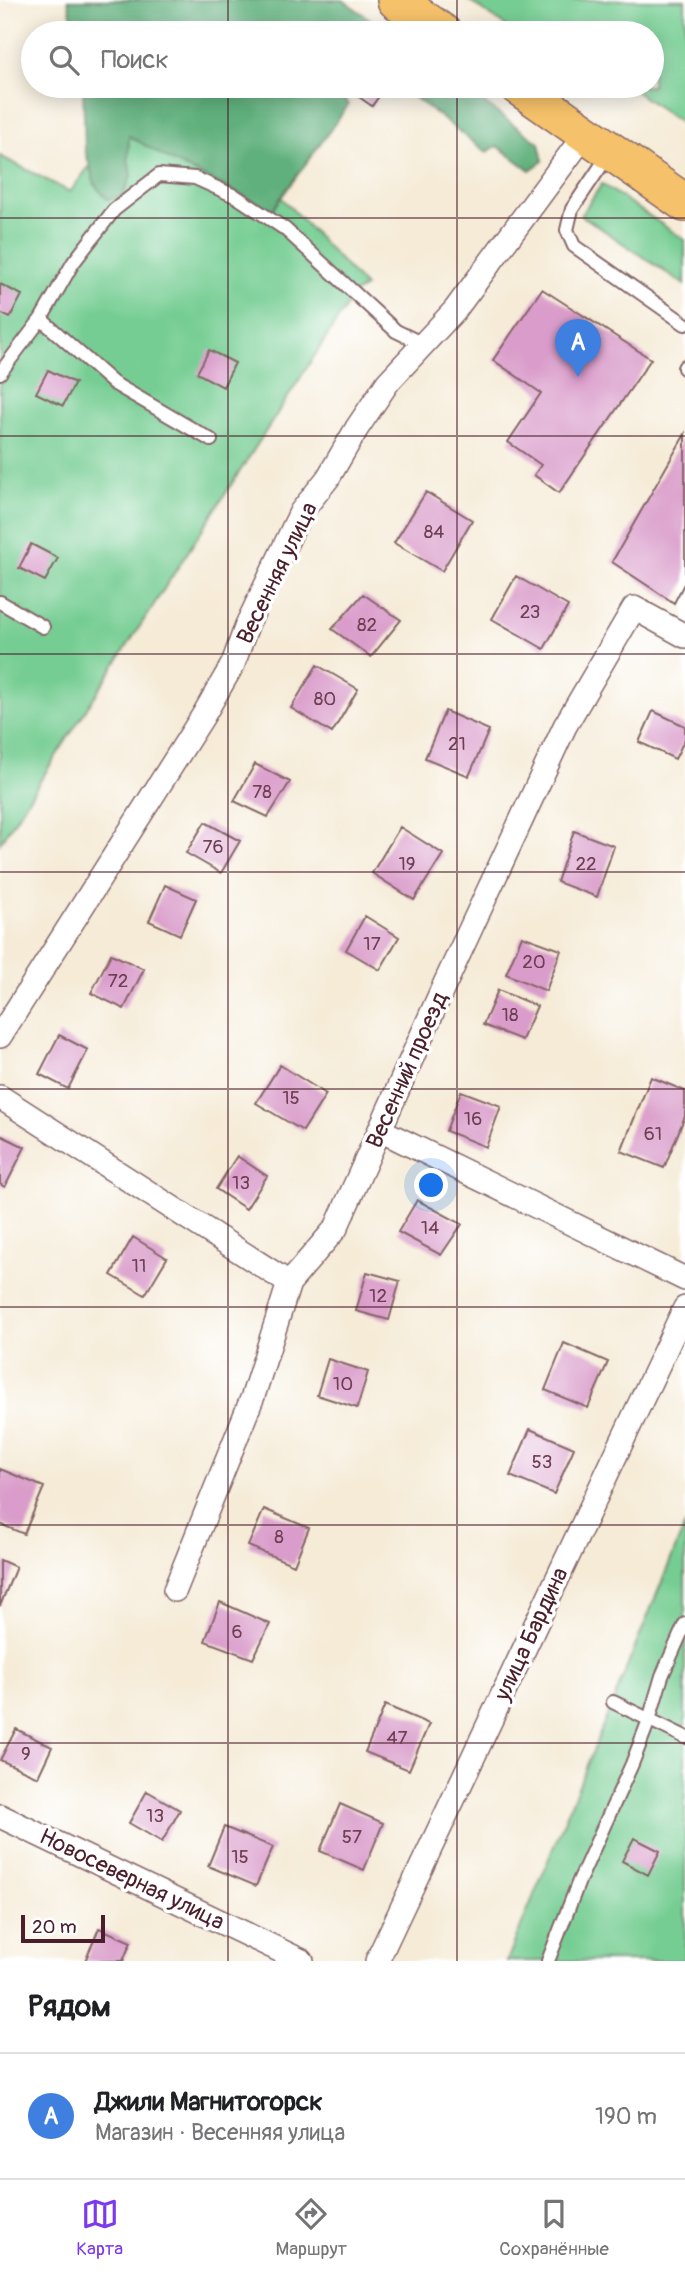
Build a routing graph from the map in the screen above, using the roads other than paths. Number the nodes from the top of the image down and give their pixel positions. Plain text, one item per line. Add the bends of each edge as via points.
1 (396, 0) edge
2 (426, 21) edge
3 (535, 98) edge
4 (598, 142) junction
5 (685, 203) edge
6 (41, 319) junction
7 (685, 324) edge
8 (422, 344) junction
9 (0, 373) edge
10 (211, 440) dead end
11 (0, 603) edge
12 (43, 627) dead end
13 (685, 636) edge
14 (0, 1036) edge
15 (0, 1097) edge
16 (380, 1130) junction
17 (685, 1279) edge
18 (289, 1283) junction
19 (685, 1308) edge
20 (175, 1590) dead end
21 (685, 1624) edge
22 (613, 1702) dead end
23 (649, 1720) junction
24 (685, 1737) edge
25 (0, 1816) edge
26 (302, 1961) edge
27 (377, 1961) edge
28 (548, 1961) edge

1 - 2 main road
3 - 4 main road
4 - 5 main road
4 - 7 lane via 567,230 574,246
4 - 8 street, Весенняя улица
6 - 8 lane via 73,263 114,211 159,175 195,178 237,197 285,229 396,331
6 - 9 lane
6 - 10 lane via 113,383
8 - 14 street, Весенняя улица via 388,382 302,512 233,664
11 - 12 lane
13 - 16 street, Весенний проезд via 634,608 565,726
15 - 18 street
16 - 17 street
16 - 18 street, Весенний проезд via 336,1228
18 - 20 street, Весенний проезд via 253,1396
19 - 27 street, улица Бардина
21 - 23 lane
22 - 23 lane
23 - 24 lane
23 - 28 lane
25 - 26 street, Новосеверная улица

